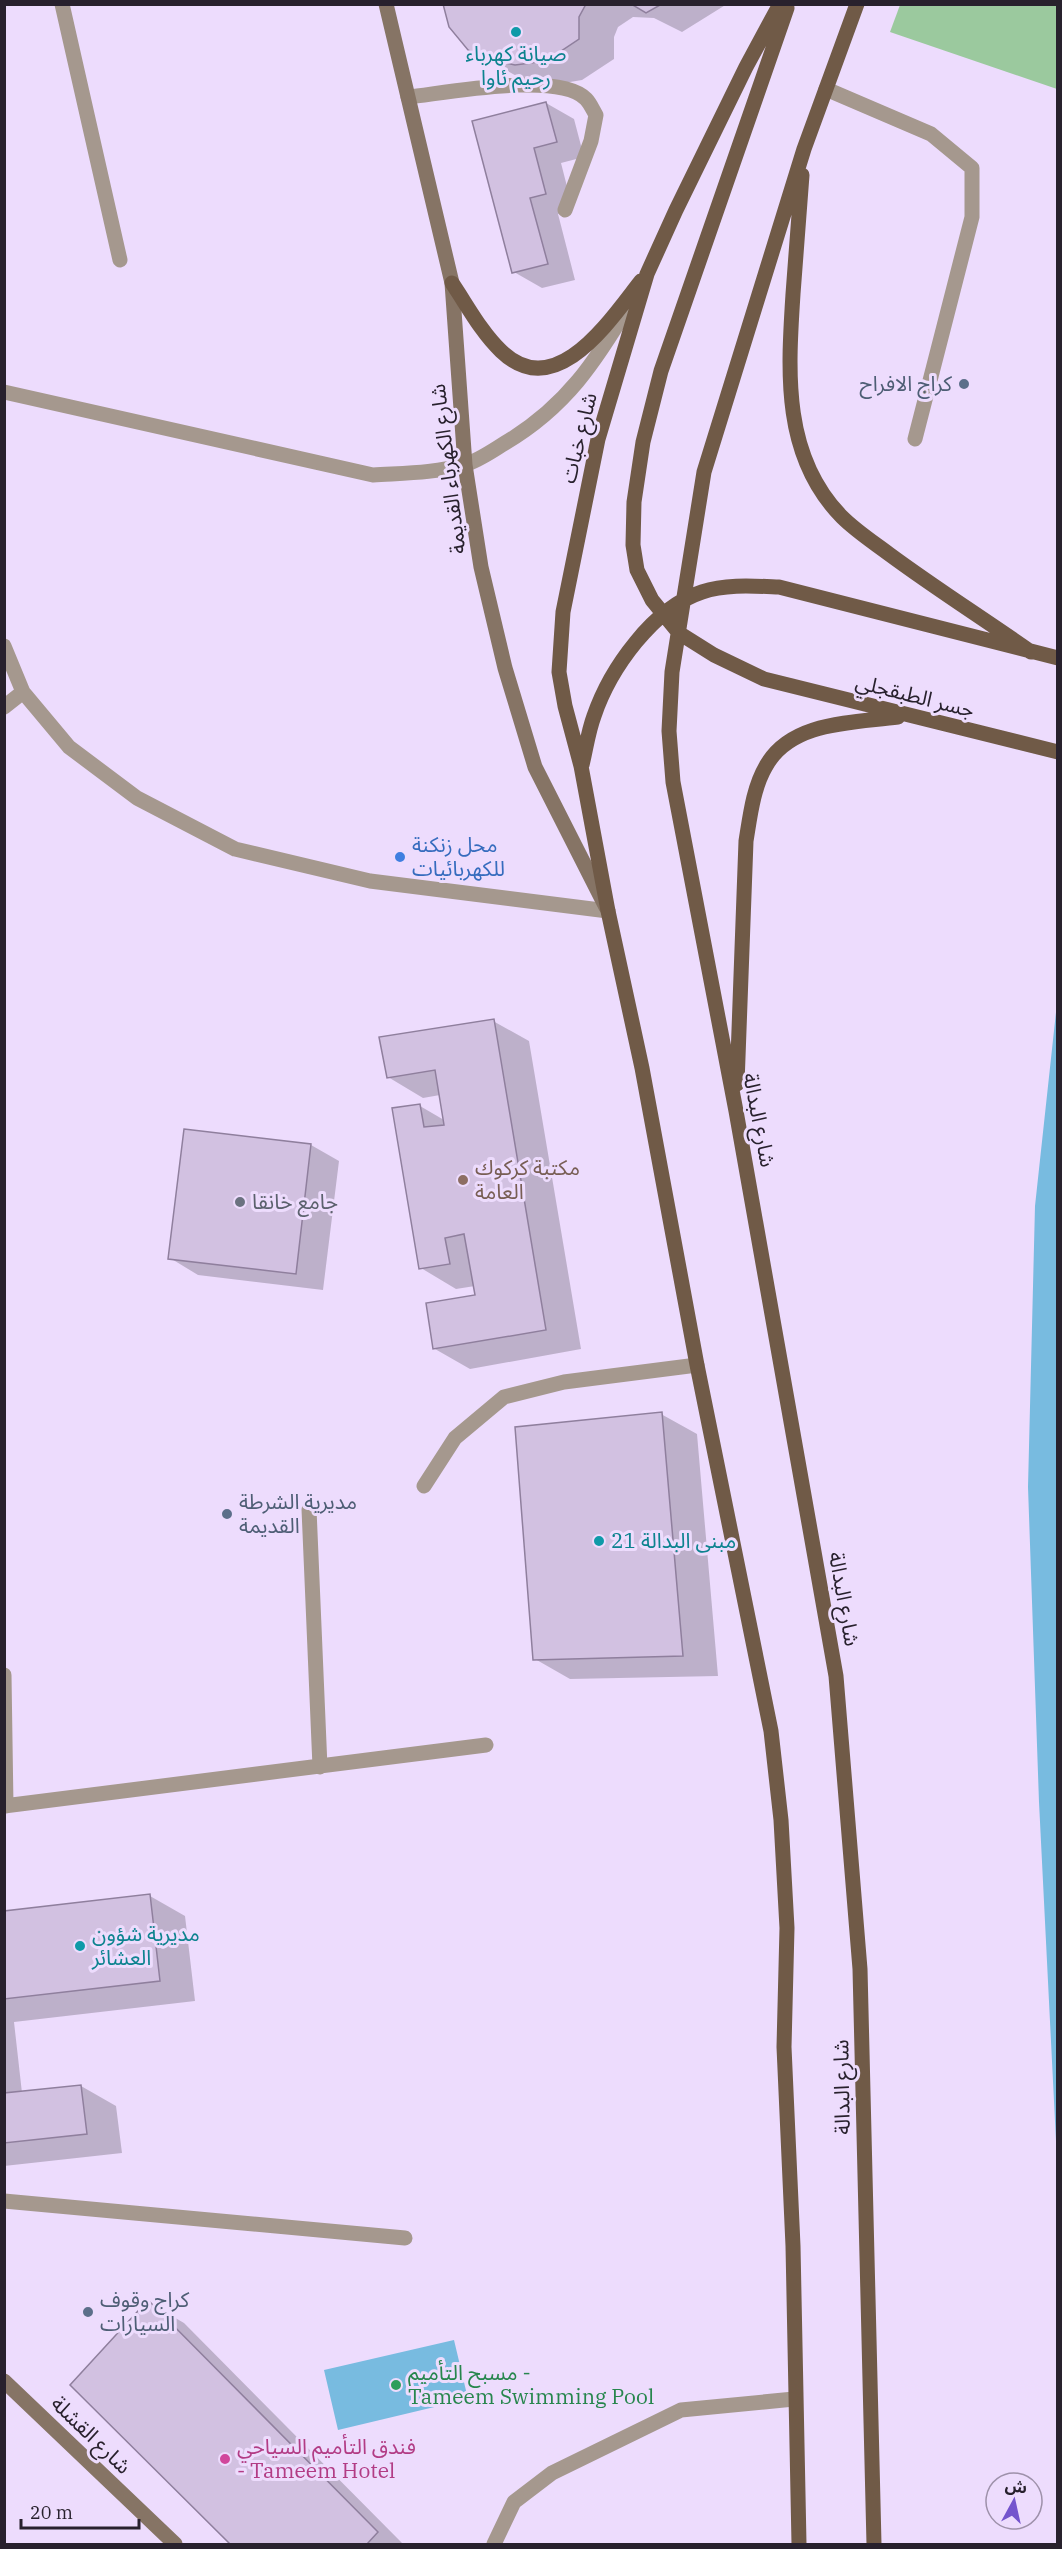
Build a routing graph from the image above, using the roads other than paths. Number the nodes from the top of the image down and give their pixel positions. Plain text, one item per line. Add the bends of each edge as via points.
1 (62, 4) edge
2 (386, 4) edge
3 (780, 4) edge
4 (788, 4) edge
5 (857, 4) edge
6 (826, 89) junction
7 (408, 97) junction
8 (804, 149) junction
9 (565, 210) dead end
10 (120, 260) dead end
11 (647, 274) junction
12 (452, 283) junction
13 (4, 392) edge
14 (915, 439) dead end
15 (465, 465) junction
16 (684, 599) junction
17 (663, 614) junction
18 (679, 633) junction
19 (4, 646) edge
20 (1031, 652) junction
21 (1056, 658) edge
22 (23, 692) junction
23 (4, 707) edge
24 (908, 716) junction
25 (1058, 752) edge
26 (582, 766) junction
27 (608, 911) junction
28 (736, 1111) junction
29 (697, 1365) junction
30 (424, 1486) dead end
31 (309, 1509) dead end
32 (4, 1675) edge
33 (486, 1745) dead end
34 (320, 1767) junction
35 (5, 1806) edge
36 (4, 2201) edge
37 (405, 2238) dead end
38 (4, 2381) edge
39 (794, 2399) junction
40 (175, 2544) edge
41 (494, 2544) edge
42 (799, 2544) edge
43 (874, 2544) edge

1 - 10 street
2 - 7 street, شارع الكهرباء القديمة
3 - 11 main road, شارع خبات
4 - 17 main road, جسر الطبقجلي via 661,371 643,442 634,502 633,545 637,570
5 - 6 main road
6 - 8 main road
6 - 14 street via 931,134 972,168 972,217
7 - 9 street via 522,84 567,89 586,99 596,115 593,132
7 - 12 street, شارع الكهرباء القديمة
8 - 16 main road via 704,472
8 - 20 main road via 790,340 790,394 809,472 825,497 851,524
11 - 12 main road via 580,351 560,364 540,368 519,365 500,351
11 - 15 street via 600,355 578,384 525,431
11 - 26 main road, شارع خبات via 598,440 563,612 559,672
12 - 15 street, شارع الكهرباء القديمة
13 - 15 street via 373,475
15 - 27 street, شارع الكهرباء القديمة via 481,567 505,668 535,767
16 - 17 main road
16 - 18 main road
16 - 20 main road via 720,588 779,587
17 - 18 main road, جسر الطبقجلي
17 - 26 main road via 636,642 609,685 594,715
18 - 24 main road, جسر الطبقجلي via 714,656 764,679
18 - 28 main road, شارع البدالة via 672,672 669,732 672,782
19 - 22 street
20 - 21 main road
22 - 23 street
22 - 27 street via 69,747 137,798 235,849 370,881
24 - 25 main road, جسر الطبقجلي
24 - 28 main road via 832,724 777,750 765,767 750,813 746,841
26 - 27 main road, شارع خبات
27 - 29 main road via 644,1079
28 - 43 main road, شارع البدالة via 836,1676 860,1969
29 - 30 street via 564,1382 504,1396 455,1437
29 - 39 main road via 771,1731 781,1820 787,1928 784,2047 793,2246
31 - 34 street
32 - 35 street
33 - 34 street
34 - 35 street
36 - 37 street
38 - 40 street, شارع القشلة
39 - 41 street via 681,2410 552,2473 514,2502
39 - 42 main road

